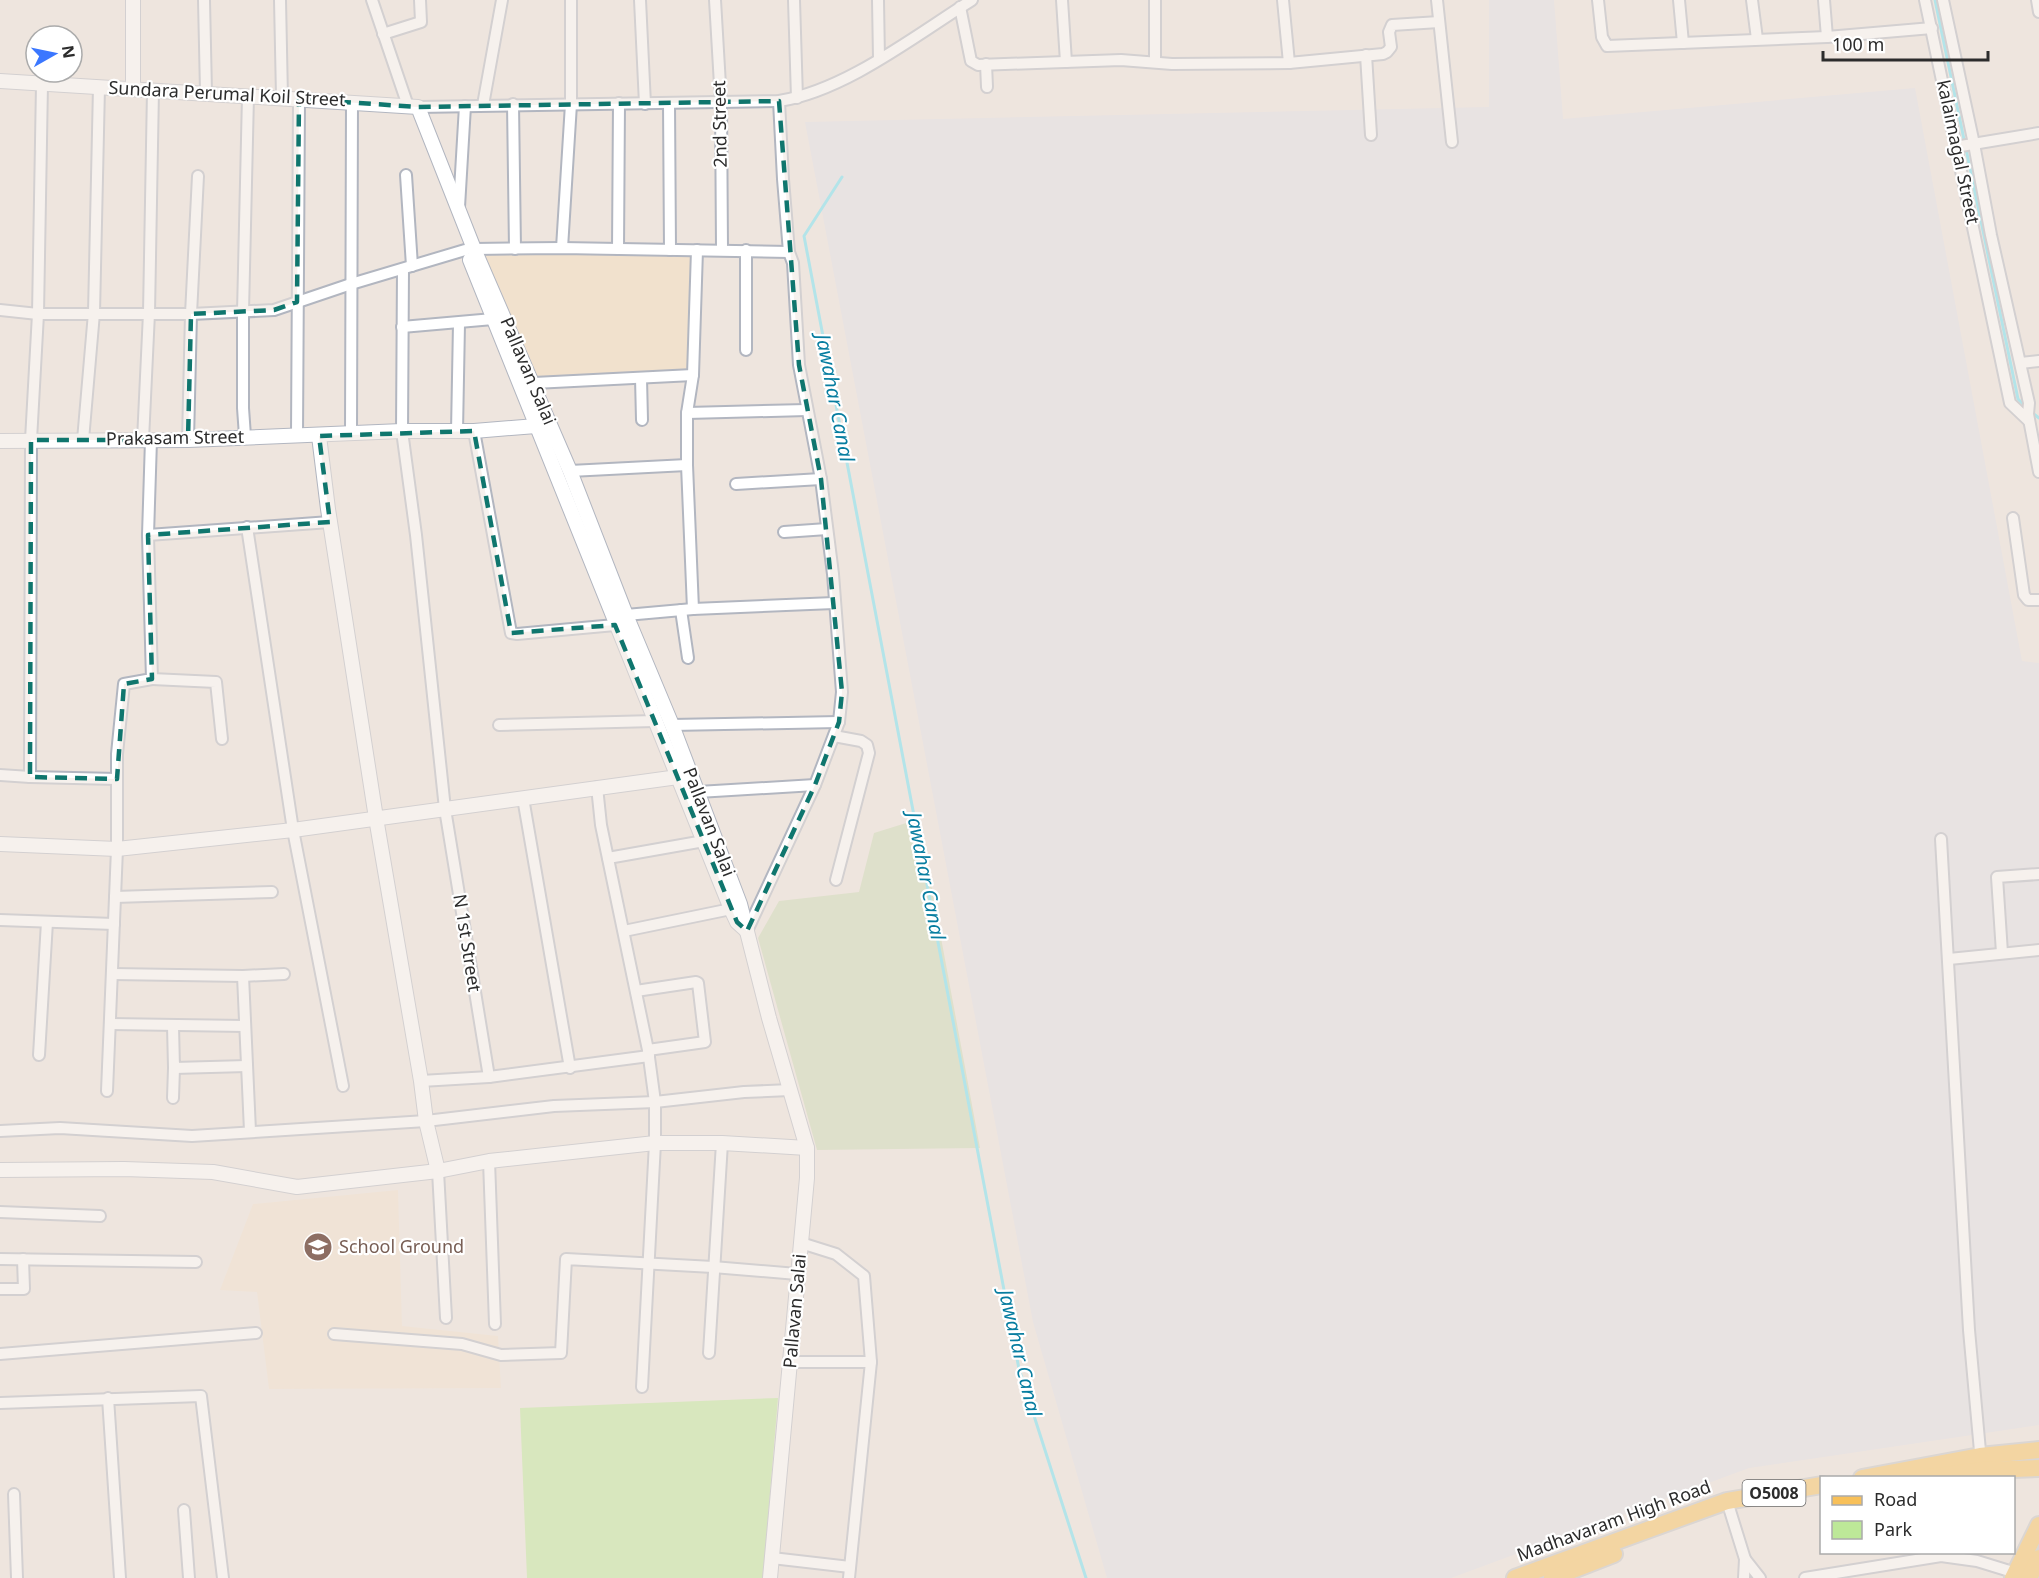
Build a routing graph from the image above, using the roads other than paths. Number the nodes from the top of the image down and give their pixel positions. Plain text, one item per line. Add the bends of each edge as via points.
1 (133, 0) edge
2 (204, 0) edge
3 (280, 0) edge
4 (372, 0) edge
5 (420, 0) edge
6 (502, 0) edge
7 (571, 0) edge
8 (640, 0) edge
9 (715, 0) edge
10 (794, 0) edge
11 (878, 0) edge
12 (972, 0) edge
13 (1062, 0) edge
14 (1155, 0) edge
15 (1283, 0) edge
16 (1437, 0) edge
17 (1598, 0) edge
18 (1679, 0) edge
19 (1752, 0) edge
20 (1824, 0) edge
21 (1925, 0) edge
22 (1943, 0) edge
23 (2037, 0) edge
24 (960, 7) junction
25 (2039, 12) edge
26 (1439, 22) junction
27 (1932, 28) junction
28 (383, 34) junction
29 (1827, 37) junction
30 (1756, 39) junction
31 (1683, 43) junction
32 (1366, 55) junction
33 (879, 59) junction
34 (1066, 62) junction
35 (1155, 62) junction
36 (1289, 63) junction
37 (986, 64) junction
38 (0, 81) edge
39 (24, 83) edge
40 (42, 84) joint
41 (99, 87) junction
42 (987, 87) dead end
43 (134, 89) junction
44 (153, 90) junction
45 (206, 92) junction
46 (248, 96) junction
47 (282, 97) junction
48 (797, 98) junction
49 (299, 99) junction
50 (779, 100) junction
51 (352, 102) junction
52 (721, 102) junction
53 (669, 103) junction
54 (571, 104) junction
55 (618, 104) junction
56 (645, 104) junction
57 (483, 105) junction
58 (513, 105) junction
59 (413, 106) junction
60 (465, 106) junction
61 (2039, 133) edge
62 (1371, 135) dead end
63 (1452, 142) dead end
64 (1973, 144) junction
65 (1957, 146) junction
66 (406, 175) dead end
67 (198, 176) dead end
68 (459, 209) junction
69 (562, 248) junction
70 (515, 249) junction
71 (618, 249) junction
72 (722, 249) junction
73 (470, 250) junction
74 (670, 250) junction
75 (697, 250) junction
76 (746, 250) junction
77 (789, 252) junction
78 (407, 268) junction
79 (351, 284) junction
80 (297, 302) junction
81 (0, 310) edge
82 (243, 312) junction
83 (94, 313) junction
84 (38, 314) junction
85 (148, 314) junction
86 (191, 314) junction
87 (493, 319) junction
88 (459, 324) junction
89 (402, 327) junction
90 (746, 350) dead end
91 (2039, 361) edge
92 (2020, 363) junction
93 (693, 375) junction
94 (640, 378) junction
95 (534, 383) junction
96 (807, 410) junction
97 (2029, 412) junction
98 (687, 413) junction
99 (642, 420) dead end
100 (536, 426) junction
101 (402, 431) junction
102 (457, 431) junction
103 (474, 431) junction
104 (351, 433) junction
105 (297, 435) junction
106 (245, 436) junction
107 (319, 436) junction
108 (31, 440) junction
109 (83, 440) junction
110 (147, 440) junction
111 (188, 440) junction
112 (0, 441) edge
113 (687, 465) junction
114 (570, 471) junction
115 (2039, 472) edge
116 (821, 478) junction
117 (736, 484) dead end
118 (2013, 518) dead end
119 (330, 522) junction
120 (247, 527) junction
121 (827, 529) junction
122 (784, 532) dead end
123 (148, 535) junction
124 (2039, 600) edge
125 (834, 603) junction
126 (693, 609) junction
127 (681, 610) junction
128 (626, 615) junction
129 (615, 625) junction
130 (688, 658) dead end
131 (152, 679) junction
132 (655, 721) junction
133 (839, 722) junction
134 (499, 725) dead end
135 (672, 725) junction
136 (834, 736) junction
137 (222, 739) dead end
138 (0, 775) edge
139 (30, 777) junction
140 (678, 777) junction
141 (117, 779) junction
142 (815, 785) junction
143 (597, 787) junction
144 (698, 792) junction
145 (523, 798) junction
146 (445, 809) junction
147 (376, 818) junction
148 (293, 830) junction
149 (1941, 839) dead end
150 (704, 841) junction
151 (0, 844) edge
152 (117, 849) junction
153 (608, 858) junction
154 (2039, 874) edge
155 (837, 880) dead end
156 (272, 892) dead end
157 (115, 897) junction
158 (731, 909) junction
159 (0, 920) edge
160 (47, 922) junction
161 (114, 924) junction
162 (624, 931) junction
163 (747, 931) junction
164 (2039, 950) edge
165 (2002, 953) junction
166 (1949, 959) junction
167 (112, 974) junction
168 (284, 974) dead end
169 (243, 976) junction
170 (636, 991) junction
171 (110, 1024) junction
172 (173, 1026) junction
173 (245, 1026) junction
174 (648, 1053) junction
175 (39, 1055) dead end
176 (247, 1066) junction
177 (174, 1068) junction
178 (570, 1068) junction
179 (489, 1077) junction
180 (421, 1081) junction
181 (343, 1086) dead end
182 (790, 1090) junction
183 (107, 1091) dead end
184 (173, 1098) dead end
185 (655, 1102) junction
186 (426, 1121) junction
187 (0, 1131) edge
188 (250, 1131) junction
189 (655, 1143) junction
190 (722, 1143) junction
191 (807, 1148) junction
192 (489, 1161) junction
193 (0, 1170) edge
194 (438, 1171) junction
195 (0, 1212) edge
196 (100, 1216) dead end
197 (801, 1243) junction
198 (0, 1259) edge
199 (23, 1259) junction
200 (196, 1262) dead end
201 (648, 1263) junction
202 (713, 1267) junction
203 (798, 1274) junction
204 (0, 1288) edge
205 (446, 1318) dead end
206 (495, 1324) dead end
207 (256, 1333) dead end
208 (334, 1334) dead end
209 (709, 1353) dead end
210 (0, 1354) edge
211 (790, 1362) junction
212 (871, 1362) junction
213 (642, 1388) dead end
214 (108, 1398) junction
215 (0, 1403) edge
216 (2039, 1450) edge
217 (1981, 1463) junction
218 (2039, 1468) edge
219 (1878, 1476) edge
220 (1931, 1476) edge
221 (1820, 1485) edge
222 (14, 1494) dead end
223 (1820, 1494) edge
224 (1729, 1506) junction
225 (184, 1510) dead end
226 (2039, 1525) edge
227 (2036, 1553) edge
228 (772, 1558) junction
229 (1745, 1559) junction
230 (850, 1573) edge
231 (2019, 1576) edge
232 (17, 1578) edge
233 (120, 1578) edge
234 (189, 1578) edge
235 (223, 1578) edge
236 (770, 1578) edge
237 (1515, 1578) edge
238 (1552, 1578) edge
239 (1744, 1578) edge
240 (1760, 1578) edge
241 (1805, 1578) edge

1 - 43 street
2 - 45 street
3 - 47 street
4 - 28 street
5 - 28 street via 420,22
6 - 57 street
7 - 54 street
8 - 56 street
9 - 52 street, 2nd Street
10 - 48 street
11 - 33 street
12 - 24 street
13 - 34 street
14 - 35 street
15 - 36 street
16 - 26 street
17 - 31 street via 1602,37 1607,46
18 - 31 street
19 - 30 street
20 - 29 street
21 - 27 street, kalaimagal Street
22 - 64 street, kalaimagal Street
23 - 25 street
24 - 33 street
24 - 37 street via 971,61
26 - 32 street via 1392,25 1391,47 1387,52
26 - 63 street
27 - 29 street
27 - 65 street, kalaimagal Street
28 - 59 street
29 - 30 street
30 - 31 street
32 - 36 street
32 - 62 street
33 - 48 street
34 - 35 street
34 - 37 street
35 - 36 street
37 - 42 street
38 - 39 street, Sundara Perumal Koil Street
40 - 41 street, Sundara Perumal Koil Street
40 - 84 street
41 - 43 street, Sundara Perumal Koil Street
41 - 83 street
43 - 44 street, Sundara Perumal Koil Street
44 - 45 street, Sundara Perumal Koil Street
44 - 85 street
45 - 46 street, Sundara Perumal Koil Street
46 - 47 street, Sundara Perumal Koil Street
46 - 82 street
47 - 49 street, Sundara Perumal Koil Street
48 - 50 street
49 - 51 street, Sundara Perumal Koil Street
49 - 80 street
50 - 52 street
50 - 77 street
51 - 59 street, Sundara Perumal Koil Street
51 - 79 street
52 - 53 street
52 - 72 street, 2nd Street
53 - 56 street
53 - 74 street
54 - 55 street
54 - 58 street
54 - 69 street
55 - 56 street
55 - 71 street
57 - 58 street
57 - 60 street
58 - 70 street
59 - 60 street
59 - 68 street, Pallavan Salai
59 - 73 street
60 - 68 street
61 - 64 street
64 - 65 street
64 - 92 street, kalaimagal Street
65 - 97 street, kalaimagal Street via 2010,403
66 - 78 street, N 1st Street
67 - 86 street
68 - 73 street, Pallavan Salai
69 - 70 street
69 - 71 street
70 - 73 street
71 - 74 street
72 - 75 street
72 - 76 street
73 - 78 street
73 - 87 street
73 - 95 street, Pallavan Salai
74 - 75 street
75 - 93 street
76 - 77 street
76 - 90 street
77 - 96 street
78 - 79 street
78 - 89 street, N 1st Street
79 - 80 street
79 - 104 street
80 - 82 street via 274,310
80 - 105 street
81 - 84 street
82 - 86 street
82 - 106 street
83 - 84 street
83 - 85 street
83 - 109 street
84 - 108 street
85 - 86 street
85 - 110 street
86 - 111 street
87 - 88 street
87 - 100 street
88 - 89 street
88 - 102 street
89 - 101 street, N 1st Street
91 - 92 street
92 - 97 street, kalaimagal Street
93 - 94 street
93 - 98 street
94 - 95 street
94 - 99 street
95 - 114 street, Pallavan Salai
96 - 98 street
96 - 116 street
97 - 115 street, kalaimagal Street
98 - 113 street
100 - 103 street, Prakasam Street
100 - 129 street
101 - 102 street, Prakasam Street
101 - 104 street, Prakasam Street
101 - 146 street, N 1st Street
102 - 103 street, Prakasam Street
103 - 129 street via 511,633
104 - 107 street, Prakasam Street
105 - 106 street, Prakasam Street
105 - 107 street, Prakasam Street
106 - 111 street, Prakasam Street
107 - 119 street
108 - 109 street, Prakasam Street
108 - 112 street, Prakasam Street
108 - 139 street
109 - 110 street, Prakasam Street
110 - 111 street, Prakasam Street
110 - 123 street
113 - 114 street
113 - 126 street
114 - 128 street, Pallavan Salai
116 - 117 street
116 - 121 street
118 - 124 street via 2024,595 2028,600
119 - 120 street
119 - 147 street
120 - 123 street
120 - 148 street
121 - 122 street
121 - 125 street
123 - 131 street
125 - 126 street
125 - 133 street via 842,678
126 - 127 street
127 - 128 street
127 - 130 street
128 - 135 street, Pallavan Salai
129 - 132 street
131 - 137 street via 216,682
131 - 141 street via 124,684
132 - 134 street
132 - 140 street
133 - 135 street
133 - 136 street
135 - 144 street, Pallavan Salai
136 - 142 street
136 - 155 street via 861,741 869,753
138 - 139 street
139 - 141 street
140 - 143 street
140 - 150 street
141 - 152 street
142 - 144 street
142 - 163 street
143 - 145 street
143 - 153 street
144 - 163 street, Pallavan Salai via 746,919
145 - 146 street
145 - 178 street
146 - 147 street
146 - 179 street, N 1st Street
147 - 148 street
147 - 180 street
148 - 152 street
148 - 181 street
149 - 166 street
150 - 153 street
150 - 158 street
151 - 152 street
152 - 157 street
153 - 162 street
154 - 165 street via 1997,877
156 - 157 street
157 - 161 street
158 - 162 street
158 - 163 street
159 - 160 street
160 - 161 street
160 - 175 street
161 - 167 street
162 - 170 street
163 - 182 street, Pallavan Salai
164 - 165 street
165 - 166 street
166 - 217 street via 1967,1306
167 - 169 street
167 - 171 street
168 - 169 street
169 - 173 street
170 - 174 street
170 - 174 street via 698,983 705,1042
171 - 172 street
171 - 183 street
172 - 173 street
172 - 177 street
173 - 176 street
174 - 178 street
174 - 185 street
176 - 177 street
176 - 188 street
177 - 184 street
178 - 179 street
179 - 180 street
180 - 186 street
182 - 185 street
182 - 191 street, Pallavan Salai
185 - 186 street via 554,1106
185 - 189 street
186 - 188 street
186 - 194 street
187 - 188 street via 60,1128 192,1136
189 - 190 street
189 - 192 street
189 - 201 street
190 - 191 street
190 - 202 street
191 - 197 street, Pallavan Salai
192 - 194 street
192 - 206 street
193 - 194 street via 213,1172 297,1187
194 - 205 street
195 - 196 street
197 - 203 street, Pallavan Salai
197 - 212 street via 836,1254 864,1276
198 - 199 street
199 - 200 street
199 - 204 street via 24,1289
201 - 202 street
201 - 208 street via 566,1259 561,1353 501,1355 462,1344
201 - 213 street
202 - 203 street
202 - 209 street
203 - 211 street, Pallavan Salai
207 - 210 street
211 - 212 street
211 - 228 street, Pallavan Salai
212 - 230 street
214 - 215 street
214 - 233 street
214 - 235 street via 201,1396
216 - 217 main road
217 - 218 main road
217 - 219 main road
217 - 220 main road
221 - 224 main road, O5008
222 - 232 street
223 - 224 main road, O5008
224 - 229 street
224 - 237 main road, Madhavaram High Road
224 - 238 main road
225 - 234 street
226 - 227 main road
227 - 231 main road
228 - 230 street
228 - 236 street, Pallavan Salai
229 - 239 street
229 - 240 street
231 - 241 street via 1977,1561 1941,1556

